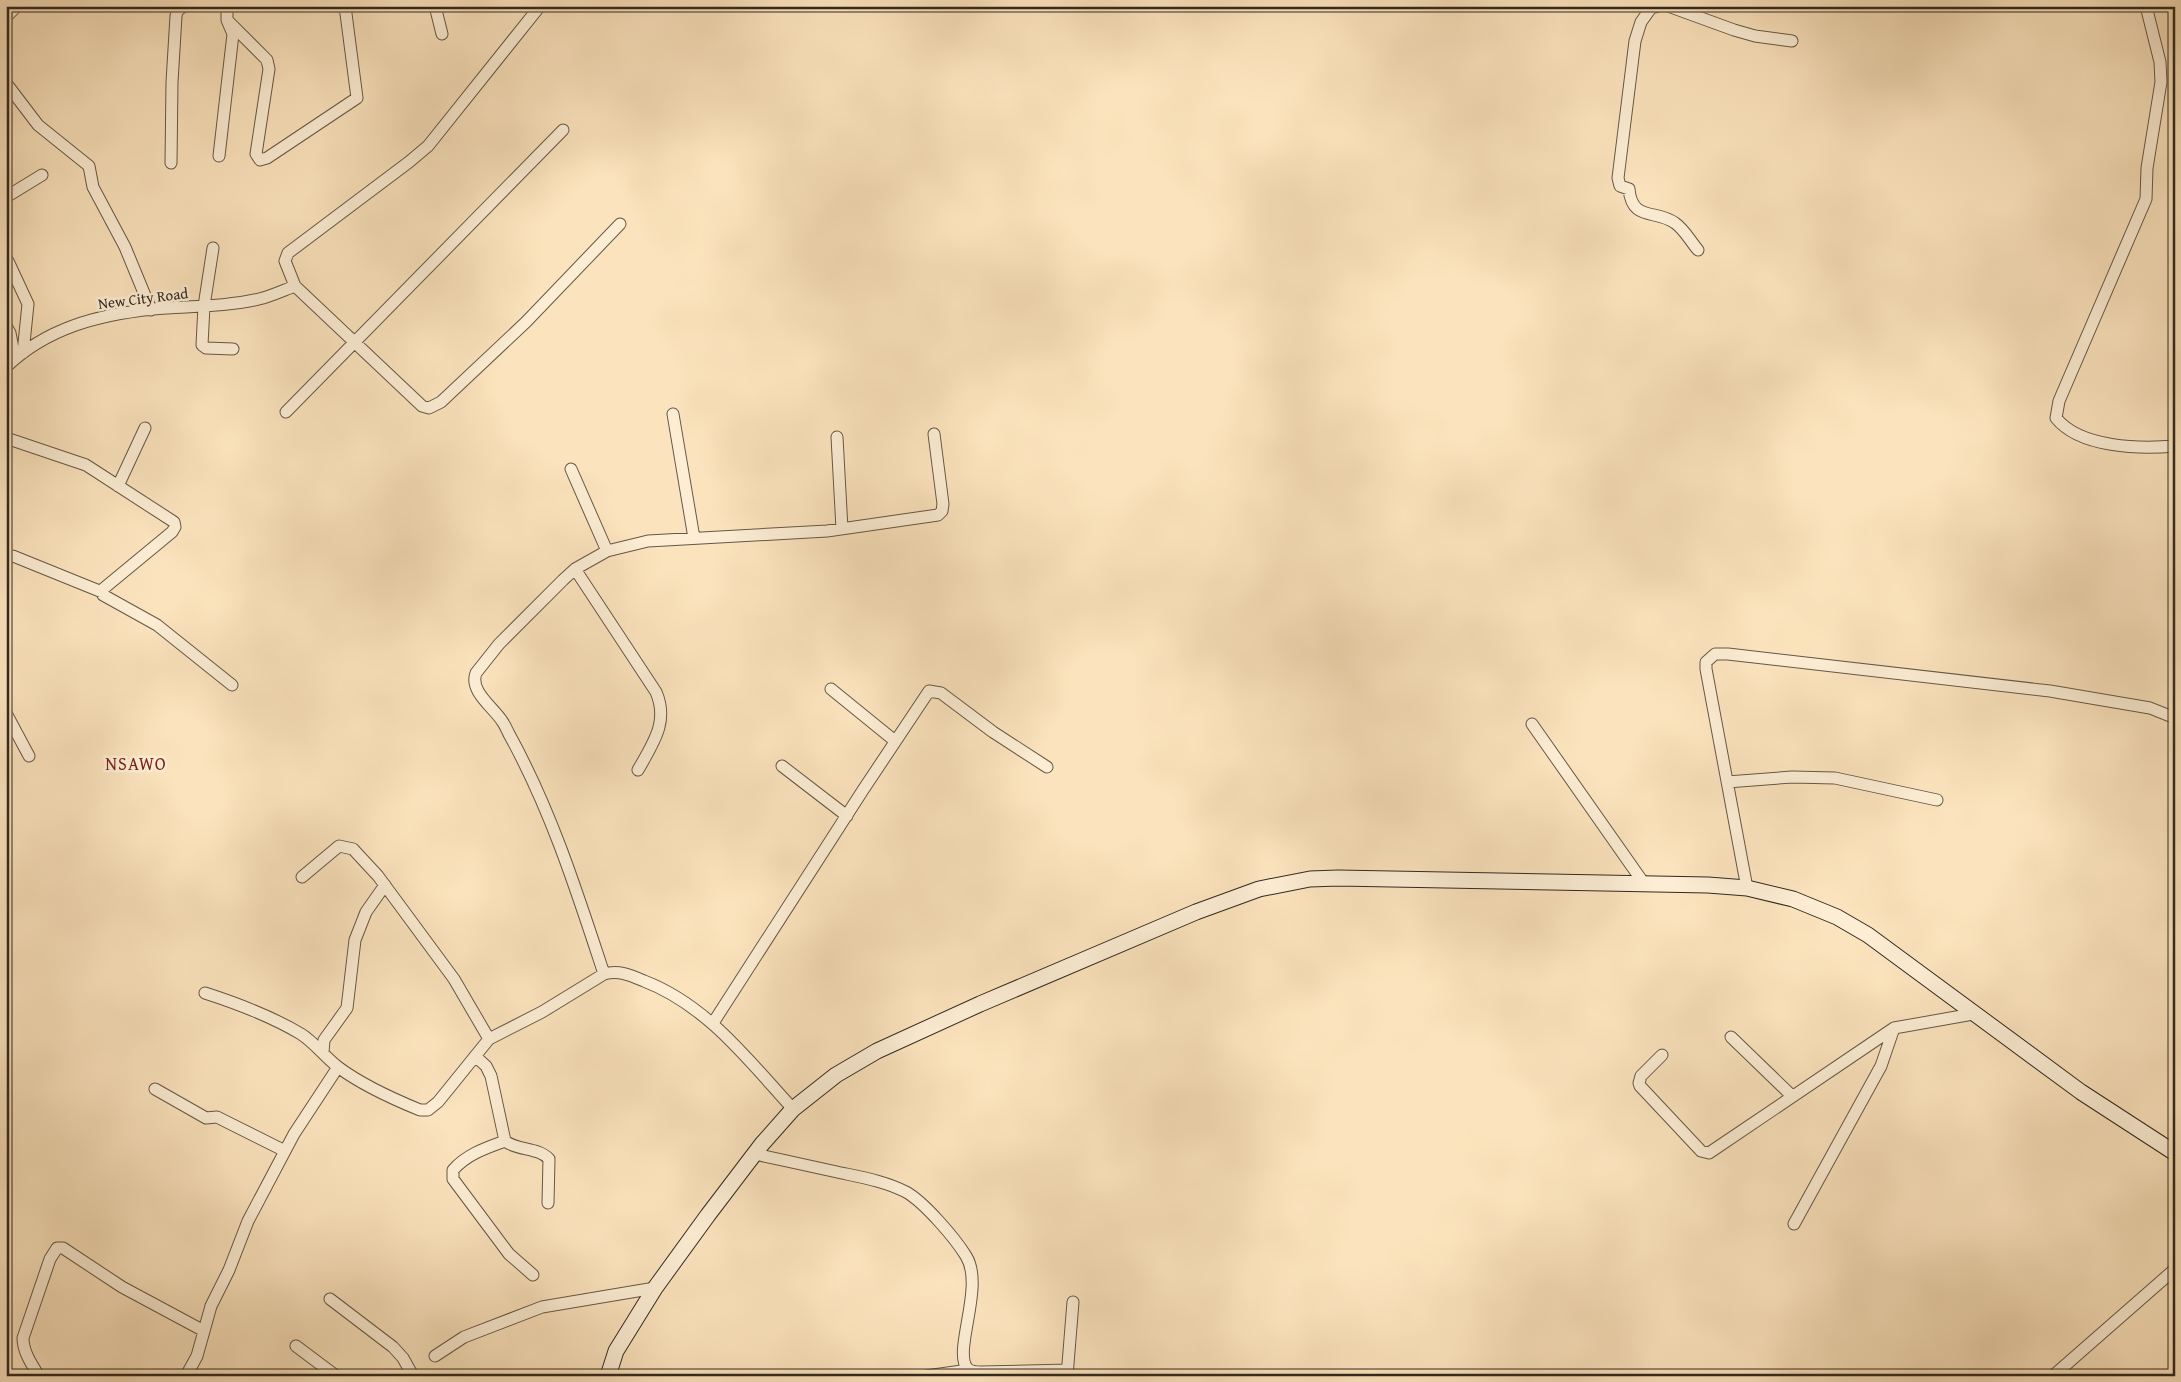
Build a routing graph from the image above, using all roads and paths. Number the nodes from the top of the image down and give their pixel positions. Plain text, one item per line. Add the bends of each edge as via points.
1 (17, 6) edge
2 (184, 6) edge
3 (227, 6) edge
4 (345, 6) edge
5 (435, 6) edge
6 (540, 6) edge
7 (1658, 6) edge
8 (1668, 6) edge
9 (2146, 6) edge
10 (6, 17) edge
11 (227, 20) junction
12 (442, 34) dead end
13 (1792, 41) dead end
14 (6, 82) edge
15 (563, 130) dead end
16 (219, 156) dead end
17 (171, 163) dead end
18 (42, 175) dead end
19 (6, 197) edge
20 (620, 224) dead end
21 (213, 248) dead end
22 (1698, 250) dead end
23 (8, 261) dead end
24 (295, 286) junction
25 (204, 306) junction
26 (151, 310) junction
27 (6, 326) edge
28 (354, 341) junction
29 (233, 349) dead end
30 (15, 360) edge
31 (286, 412) dead end
32 (673, 414) dead end
33 (144, 428) dead end
34 (934, 434) dead end
35 (837, 437) dead end
36 (6, 438) edge
37 (2175, 446) edge
38 (571, 469) dead end
39 (118, 486) junction
40 (842, 529) junction
41 (694, 538) junction
42 (607, 551) junction
43 (13, 556) dead end
44 (575, 569) junction
45 (102, 592) junction
46 (232, 685) dead end
47 (831, 689) dead end
48 (6, 713) edge
49 (2175, 718) edge
50 (1532, 724) dead end
51 (895, 742) junction
52 (29, 756) dead end
53 (782, 766) dead end
54 (1047, 767) dead end
55 (638, 770) dead end
56 (1726, 782) junction
57 (1937, 800) dead end
58 (847, 816) junction
59 (302, 877) dead end
60 (385, 885) junction
61 (1645, 885) junction
62 (1747, 888) junction
63 (604, 974) junction
64 (205, 993) dead end
65 (1973, 1014) junction
66 (713, 1023) junction
67 (1894, 1028) junction
68 (1731, 1037) dead end
69 (489, 1040) junction
70 (323, 1053) junction
71 (1662, 1055) dead end
72 (475, 1056) junction
73 (338, 1067) junction
74 (155, 1090) dead end
75 (1792, 1096) junction
76 (793, 1109) junction
77 (506, 1141) junction
78 (285, 1151) junction
79 (2175, 1153) edge
80 (755, 1154) junction
81 (548, 1203) dead end
82 (1794, 1224) dead end
83 (2175, 1268) edge
84 (533, 1275) dead end
85 (654, 1288) junction
86 (330, 1299) dead end
87 (1073, 1302) dead end
88 (204, 1331) junction
89 (296, 1346) dead end
90 (435, 1356) dead end
91 (969, 1370) junction
92 (1068, 1373) edge
93 (39, 1376) edge
94 (186, 1376) edge
95 (336, 1376) edge
96 (413, 1376) edge
97 (608, 1376) edge
98 (926, 1376) edge
99 (2053, 1376) edge

1 - 10 street
2 - 17 street via 176,16
3 - 11 street
4 - 11 street via 357,98 260,160 256,154 269,69 267,60
5 - 12 street
6 - 24 street via 424,150 288,253 285,261
7 - 22 street via 1651,8 1641,22 1635,41 1618,178 1620,186 1629,189 1630,202 1637,209 1675,222
8 - 13 street via 1741,32
9 - 37 street via 2160,62 2161,82 2147,168 2146,199 2063,392 2056,418 2063,427 2108,444 2145,449
11 - 16 street via 233,34
14 - 26 street via 38,125 88,166 92,188 125,247
15 - 28 street
18 - 19 street
20 - 28 street via 526,322 435,406 422,406
21 - 25 street
23 - 30 street via 28,304
24 - 25 street, New City Road via 258,299
24 - 28 street
25 - 26 street, New City Road
25 - 29 street via 202,345
26 - 30 street, New City Road via 86,321 51,334
27 - 30 street
28 - 31 street
32 - 41 street
33 - 39 street
34 - 40 street via 943,504 941,513 932,517
35 - 40 street
36 - 39 street via 86,465
38 - 42 street
39 - 45 street via 166,515 175,527
40 - 41 street
41 - 42 street via 648,541
42 - 44 street
43 - 45 street
44 - 55 street via 662,705 662,722
44 - 63 street via 498,644 474,678 480,693 514,744 555,831
45 - 46 street via 105,598 164,630
47 - 51 street
48 - 52 street
49 - 56 street via 2150,708 2050,691 1721,653 1710,657 1706,669
50 - 61 street
51 - 54 street via 927,693 937,691
51 - 58 street
53 - 58 street
56 - 57 street via 1792,777 1835,778
56 - 62 street
58 - 66 street
59 - 60 street via 343,845 353,849
60 - 69 street via 454,979
60 - 70 street via 366,912 355,940 347,1008 324,1040
61 - 62 street
61 - 76 street via 1338,878 1310,879 1267,887 1140,936 877,1051 836,1075
62 - 65 street via 1793,898 1837,917 1884,947
63 - 66 street via 625,973 649,982 678,997
63 - 69 street
64 - 70 street via 268,1017 302,1035
65 - 67 street
65 - 79 street via 2081,1092
66 - 76 street
67 - 75 street
67 - 82 street via 1881,1066
68 - 75 street
69 - 72 street
70 - 73 street
71 - 75 street via 1638,1082 1701,1151 1709,1153 1716,1150
72 - 73 street via 438,1102 424,1110 397,1100
72 - 77 street via 491,1076
73 - 78 street
74 - 78 street via 206,1118 217,1117
76 - 80 street
77 - 81 street via 544,1154 549,1159
77 - 84 street via 474,1153 458,1164 453,1170 453,1179 510,1254
78 - 88 street via 248,1221 211,1306
80 - 85 street
80 - 91 street via 876,1181 908,1193 935,1218 967,1258 970,1267 972,1303 964,1348
83 - 99 street
85 - 90 street via 542,1307 464,1337
85 - 97 street via 616,1351
86 - 96 street via 399,1352
87 - 92 street
88 - 93 street via 58,1248 50,1259 23,1338 28,1359
88 - 94 street via 197,1356
89 - 95 street
91 - 92 street
91 - 98 street

